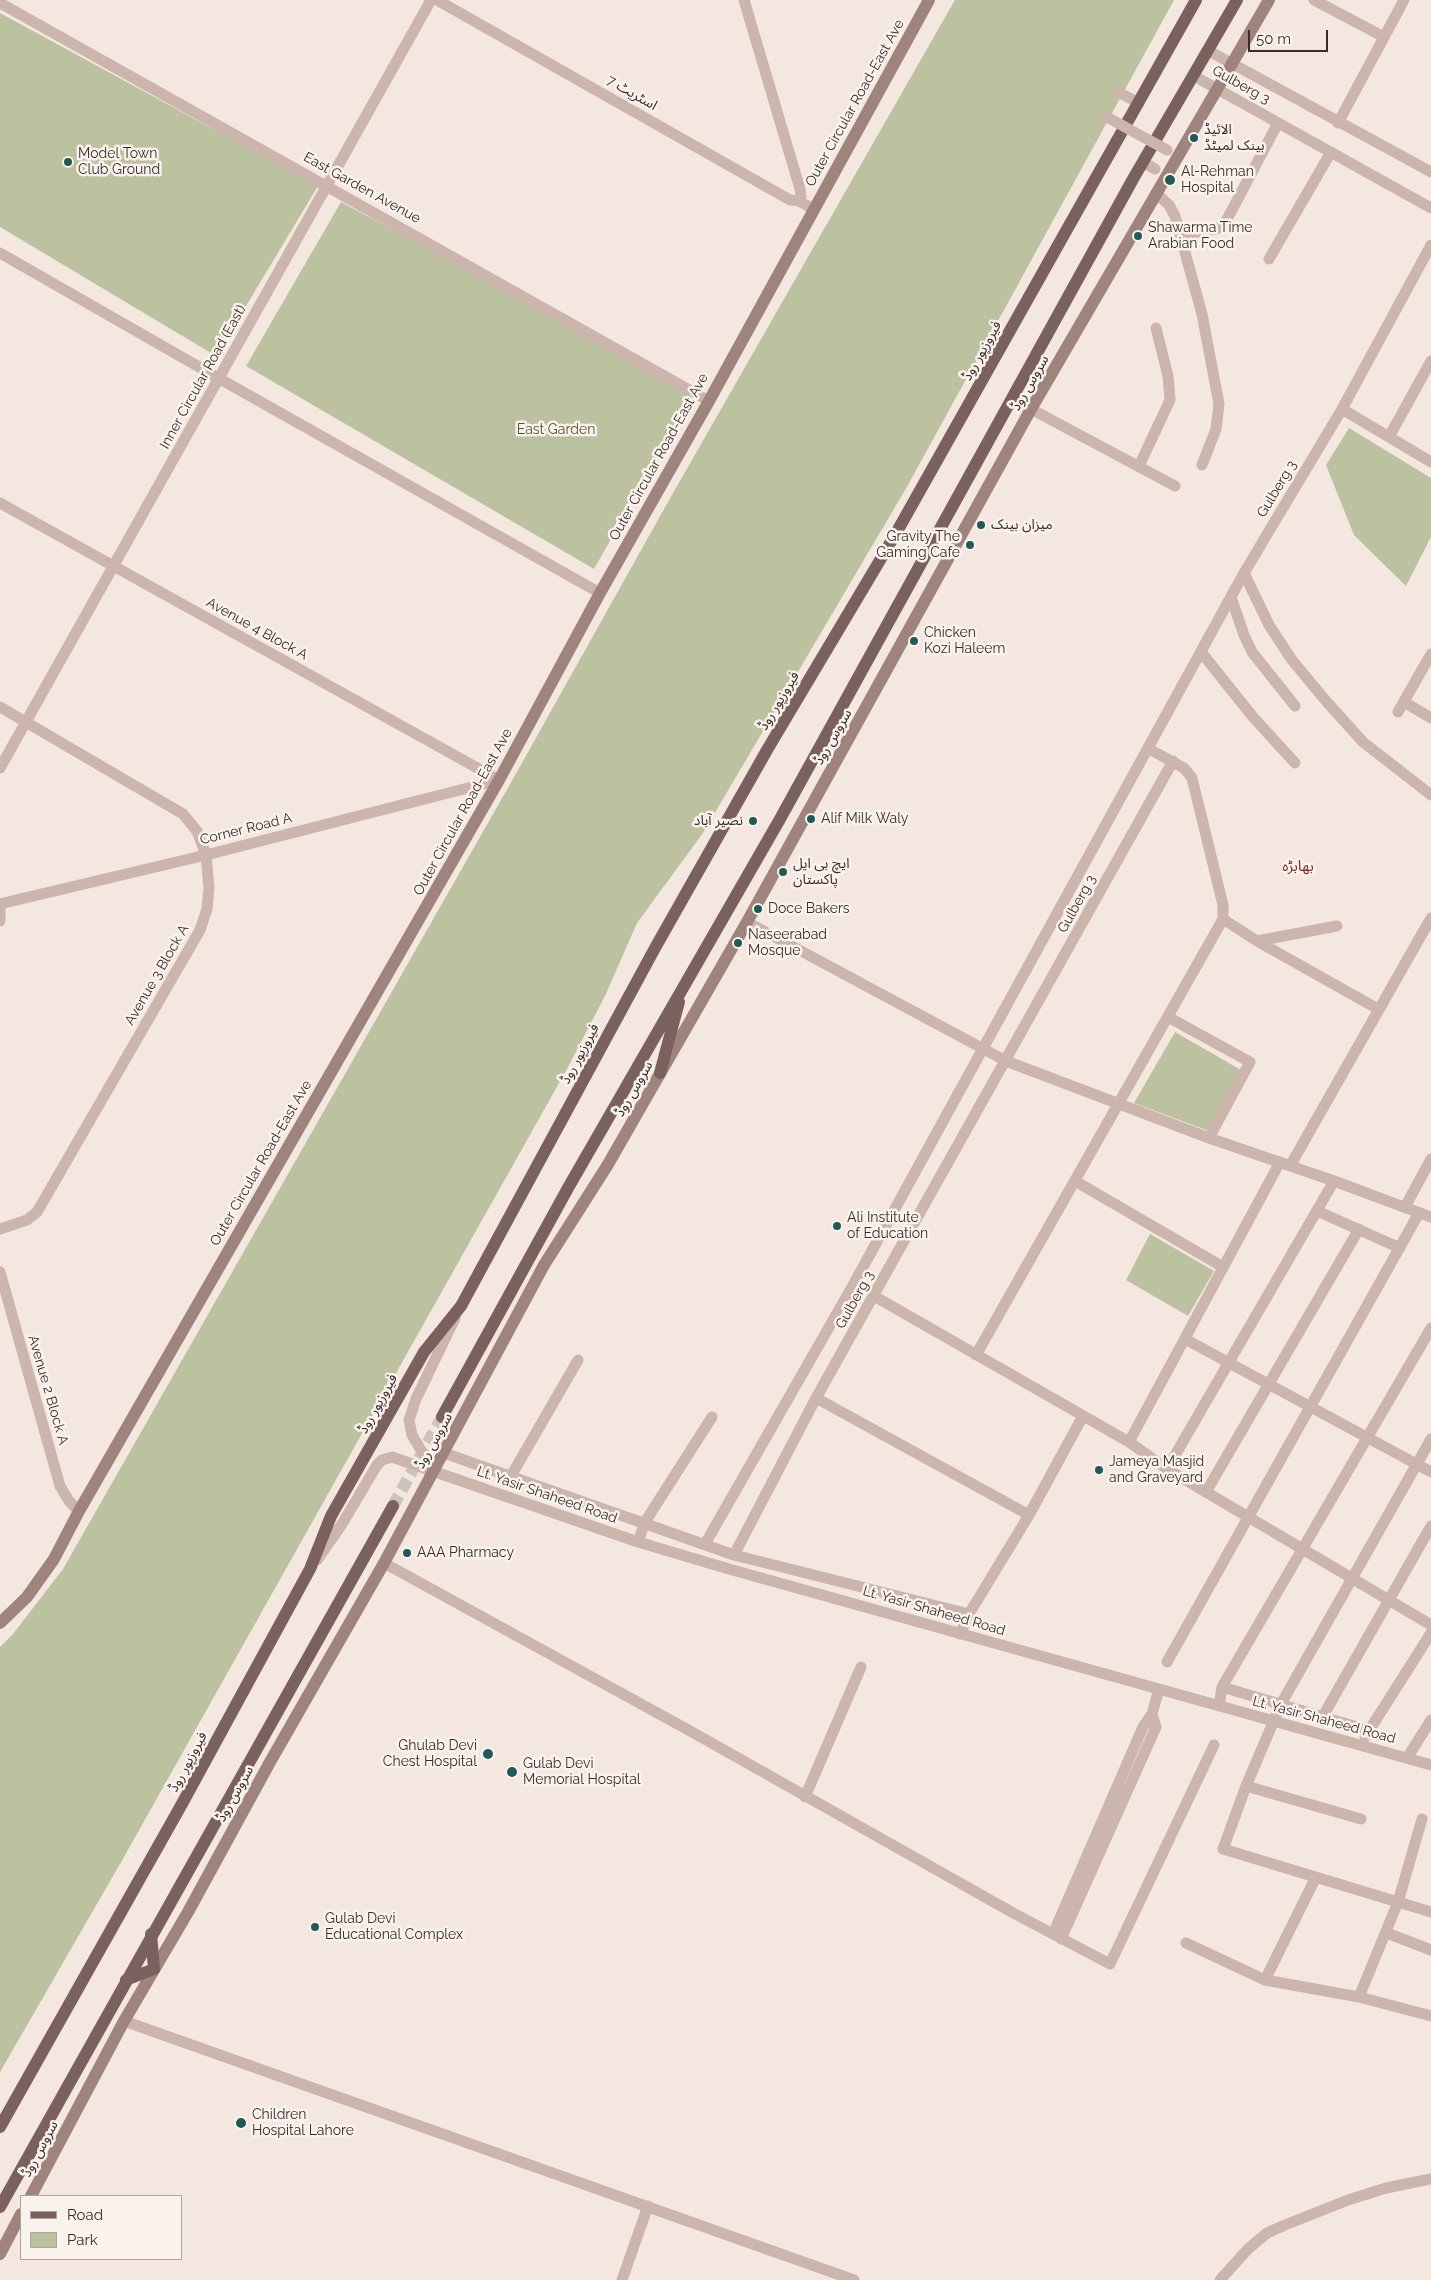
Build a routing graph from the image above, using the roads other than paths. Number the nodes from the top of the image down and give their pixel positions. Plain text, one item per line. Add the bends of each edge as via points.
1 (431, 0) edge
2 (437, 0) edge
3 (744, 0) edge
4 (929, 0) edge
5 (1196, 0) edge
6 (1237, 0) edge
7 (1268, 0) edge
8 (1314, 0) edge
9 (1404, 0) edge
10 (0, 2) edge
11 (1384, 37) junction
12 (1209, 51) junction
13 (1231, 64) junction
14 (1194, 76) junction
15 (1216, 89) junction
16 (1118, 92) dead end
17 (1139, 103) junction
18 (1105, 116) dead end
19 (1278, 123) junction
20 (1338, 123) junction
21 (1167, 150) dead end
22 (1330, 152) junction
23 (1143, 162) junction
24 (1155, 169) dead end
25 (1431, 172) edge
26 (327, 185) junction
27 (1156, 193) junction
28 (799, 201) junction
29 (1431, 208) edge
30 (813, 209) junction
31 (1180, 235) junction
32 (1431, 245) edge
33 (0, 253) edge
34 (1269, 259) dead end
35 (1156, 328) dead end
36 (1431, 361) edge
37 (220, 379) junction
38 (709, 401) junction
39 (1342, 409) junction
40 (1031, 410) junction
41 (1389, 437) junction
42 (1431, 462) edge
43 (1202, 465) dead end
44 (1139, 466) junction
45 (1175, 486) dead end
46 (0, 503) edge
47 (114, 567) junction
48 (1244, 573) junction
49 (600, 593) junction
50 (1231, 597) junction
51 (1201, 652) junction
52 (1431, 654) edge
53 (1295, 706) dead end
54 (0, 707) edge
55 (1431, 718) edge
56 (28, 722) junction
57 (1149, 749) junction
58 (1173, 761) junction
59 (1295, 764) dead end
60 (0, 768) edge
61 (499, 780) junction
62 (1431, 795) edge
63 (206, 855) junction
64 (0, 904) edge
65 (1431, 918) edge
66 (1223, 919) junction
67 (0, 921) edge
68 (747, 922) junction
69 (1336, 926) dead end
70 (1257, 941) junction
71 (684, 983) junction
72 (1378, 1009) junction
73 (1168, 1017) junction
74 (983, 1051) junction
75 (1006, 1061) junction
76 (660, 1073) junction
77 (1118, 1104) junction
78 (1209, 1138) junction
79 (1431, 1159) edge
80 (1285, 1164) junction
81 (1075, 1181) junction
82 (1334, 1181) junction
83 (1405, 1207) junction
84 (1317, 1211) junction
85 (1419, 1213) junction
86 (1431, 1217) edge
87 (1359, 1229) junction
88 (0, 1230) edge
89 (1400, 1248) junction
90 (1223, 1267) junction
91 (0, 1272) edge
92 (874, 1296) junction
93 (461, 1306) junction
94 (1431, 1328) edge
95 (1185, 1338) junction
96 (976, 1355) junction
97 (578, 1360) dead end
98 (1229, 1362) junction
99 (1269, 1384) junction
100 (816, 1398) junction
101 (1310, 1406) junction
102 (1083, 1416) junction
103 (442, 1417) tunnel mouth
104 (712, 1417) dead end
105 (1367, 1437) junction
106 (1431, 1439) edge
107 (1129, 1442) junction
108 (444, 1453) junction
109 (1416, 1464) junction
110 (1167, 1469) junction
111 (491, 1471) junction
112 (434, 1472) junction
113 (1431, 1472) edge
114 (511, 1476) junction
115 (526, 1482) junction
116 (478, 1487) junction
117 (1206, 1492) junction
118 (523, 1503) junction
119 (393, 1506) tunnel mouth
120 (79, 1511) junction
121 (1029, 1514) junction
122 (1248, 1517) junction
123 (644, 1522) junction
124 (1431, 1526) edge
125 (638, 1542) junction
126 (705, 1544) junction
127 (1302, 1548) junction
128 (734, 1555) junction
129 (384, 1563) junction
130 (310, 1569) junction
131 (1351, 1578) junction
132 (1388, 1600) junction
133 (969, 1614) junction
134 (0, 1623) edge
135 (1431, 1625) edge
136 (1431, 1633) edge
137 (960, 1634) junction
138 (1167, 1662) dead end
139 (862, 1667) dead end
140 (1222, 1687) junction
141 (1159, 1689) junction
142 (1281, 1704) junction
143 (1219, 1706) junction
144 (1323, 1716) junction
145 (1431, 1720) edge
146 (1275, 1722) junction
147 (1368, 1730) junction
148 (1214, 1745) dead end
149 (1361, 1746) junction
150 (1407, 1758) junction
151 (1431, 1765) edge
152 (1246, 1786) junction
153 (805, 1797) junction
154 (1361, 1819) dead end
155 (1422, 1819) dead end
156 (1316, 1877) junction
157 (1398, 1902) junction
158 (1431, 1912) edge
159 (1387, 1933) junction
160 (151, 1934) junction
161 (1057, 1937) junction
162 (1186, 1943) dead end
163 (1431, 1950) edge
164 (154, 1970) junction
165 (126, 1980) junction
166 (1265, 1980) junction
167 (1359, 1997) junction
168 (1431, 2016) edge
169 (124, 2021) junction
170 (0, 2127) edge
171 (1431, 2179) edge
172 (32, 2195) edge
173 (648, 2206) junction
174 (0, 2207) edge
175 (20, 2216) edge
176 (0, 2254) edge
177 (622, 2280) edge
178 (854, 2280) edge
179 (1220, 2280) edge

1 - 26 street, Inner Circular Road (East)
2 - 28 street, اسٹریٹ 7 via 790,200
3 - 28 street via 800,190
4 - 30 street, Outer Circular Road-East Ave
5 - 17 main road, فیروزپور روڈ
6 - 12 main road
7 - 13 street, سروس روڈ
8 - 11 street
9 - 11 street
10 - 26 street, East Garden Avenue
11 - 20 street
12 - 13 street
12 - 14 main road
13 - 15 street, سروس روڈ
13 - 20 street
14 - 15 street, Gulberg 3
14 - 23 main road
15 - 19 street, Gulberg 3
15 - 27 street, سروس روڈ
16 - 17 street
17 - 93 main road, فیروزپور روڈ via 895,535 655,948
18 - 21 street, bridge
19 - 22 street, Gulberg 3
19 - 31 street via 1224,225
20 - 25 street
22 - 29 street, Gulberg 3
22 - 34 street
23 - 24 street
23 - 71 main road via 780,819
26 - 37 street, Inner Circular Road (East)
26 - 38 street, East Garden Avenue
27 - 31 street via 1175,216
27 - 40 street, سروس روڈ
28 - 30 street, اسٹریٹ 7
30 - 38 street, Outer Circular Road-East Ave
31 - 43 street via 1202,314 1219,404 1216,429
32 - 39 street, Gulberg 3
33 - 37 street
35 - 44 street via 1168,376 1170,400
36 - 41 street
37 - 47 street, Inner Circular Road (East)
37 - 49 street
38 - 49 street, Outer Circular Road-East Ave
39 - 41 street
39 - 48 street, Gulberg 3
40 - 44 street
40 - 68 street, سروس روڈ
41 - 42 street
44 - 45 street
46 - 47 street, Avenue 4 Block A
47 - 56 street, Inner Circular Road (East)
47 - 61 street, Avenue 4 Block A
48 - 50 street, Gulberg 3
48 - 62 street via 1274,632 1326,701 1363,742
49 - 61 street, Outer Circular Road-East Ave
50 - 51 street, Gulberg 3
50 - 53 street via 1252,652
51 - 57 street, Gulberg 3
51 - 59 street
52 - 55 street via 1401,707
54 - 56 street, Avenue 3 Block A
56 - 60 street, Inner Circular Road (East)
56 - 63 street, Avenue 3 Block A via 183,814 197,831
57 - 58 street
57 - 74 street, Gulberg 3
58 - 66 street via 1192,778 1223,905
58 - 75 street, Gulberg 3
61 - 63 street, Corner Road A
61 - 120 street, Outer Circular Road-East Ave
63 - 64 street, Corner Road A
63 - 88 street, Avenue 3 Block A via 209,888 200,930 36,1212 27,1220
64 - 67 street
65 - 72 street
66 - 70 street
66 - 73 street
68 - 74 street
68 - 76 street, سروس روڈ
69 - 70 street
70 - 72 street
71 - 76 main road
71 - 103 main road
72 - 80 street
73 - 77 street
73 - 78 street via 1250,1062
74 - 75 street
74 - 126 street, Gulberg 3
75 - 77 street
75 - 92 street, Gulberg 3
76 - 108 street, سروس روڈ via 607,1166 544,1265
77 - 78 street
77 - 81 street
78 - 80 street
79 - 83 street
80 - 82 street
80 - 90 street
81 - 90 street
81 - 96 street
82 - 83 street
82 - 84 street
83 - 85 street
84 - 87 street
84 - 98 street
85 - 86 street
85 - 89 street
87 - 89 street
87 - 99 street
89 - 101 street
90 - 95 street
91 - 120 street, Avenue 2 Block A via 60,1486
92 - 96 street
92 - 100 street, Gulberg 3
93 - 112 street via 409,1420 412,1435
93 - 130 main road, فیروزپور روڈ via 424,1352 331,1516
94 - 105 street
95 - 98 street
95 - 107 street
96 - 102 street
97 - 114 street
98 - 99 street
98 - 110 street
99 - 101 street
99 - 117 street
100 - 121 street
100 - 128 street, Gulberg 3
101 - 105 street
101 - 122 street
102 - 107 street
102 - 121 street
104 - 123 street
105 - 109 street
105 - 127 street
106 - 109 street
107 - 110 street
108 - 111 street
108 - 112 street, سروس روڈ
109 - 113 street
109 - 131 street
110 - 117 street
111 - 114 street
111 - 116 street
112 - 116 street, Lt. Yasir Shaheed Road
112 - 129 street, سروس روڈ
112 - 130 street, Lt. Yasir Shaheed Road via 392,1457 382,1460
114 - 115 street
115 - 118 street
115 - 123 street
116 - 118 street, Lt. Yasir Shaheed Road
117 - 122 street
118 - 125 street, Lt. Yasir Shaheed Road
119 - 160 main road
120 - 134 street, Outer Circular Road-East Ave via 54,1559 26,1597
121 - 133 street
122 - 127 street
122 - 138 street
123 - 125 street
123 - 126 street
124 - 132 street
125 - 137 street, Lt. Yasir Shaheed Road
126 - 128 street
127 - 131 street
127 - 140 street
128 - 133 street
129 - 153 street
129 - 164 street, سروس روڈ
130 - 170 main road, فیروزپور روڈ
131 - 132 street
131 - 142 street
132 - 135 street
132 - 144 street
133 - 137 street
136 - 147 street
137 - 141 street, Lt. Yasir Shaheed Road
139 - 153 street
140 - 142 street
140 - 143 street
141 - 143 street, Lt. Yasir Shaheed Road
141 - 161 street via 1152,1714 1156,1727
142 - 144 street
142 - 146 street
143 - 146 street, Lt. Yasir Shaheed Road
144 - 147 street
145 - 150 street
146 - 149 street, Lt. Yasir Shaheed Road
146 - 152 street
147 - 149 street
148 - 161 street via 1110,1964
149 - 150 street, Lt. Yasir Shaheed Road
150 - 151 street, Lt. Yasir Shaheed Road
152 - 154 street
152 - 156 street via 1223,1849
153 - 161 street
155 - 157 street
156 - 157 street
156 - 166 street
157 - 158 street
157 - 159 street
159 - 163 street
159 - 167 street
160 - 164 main road
160 - 165 main road
162 - 166 street
164 - 165 main road
164 - 169 street, سروس روڈ
165 - 174 main road
166 - 167 street
167 - 168 street
169 - 172 street, سروس روڈ
169 - 173 street
171 - 179 street via 1386,2188 1285,2225 1248,2249
173 - 177 street
173 - 178 street
175 - 176 street

